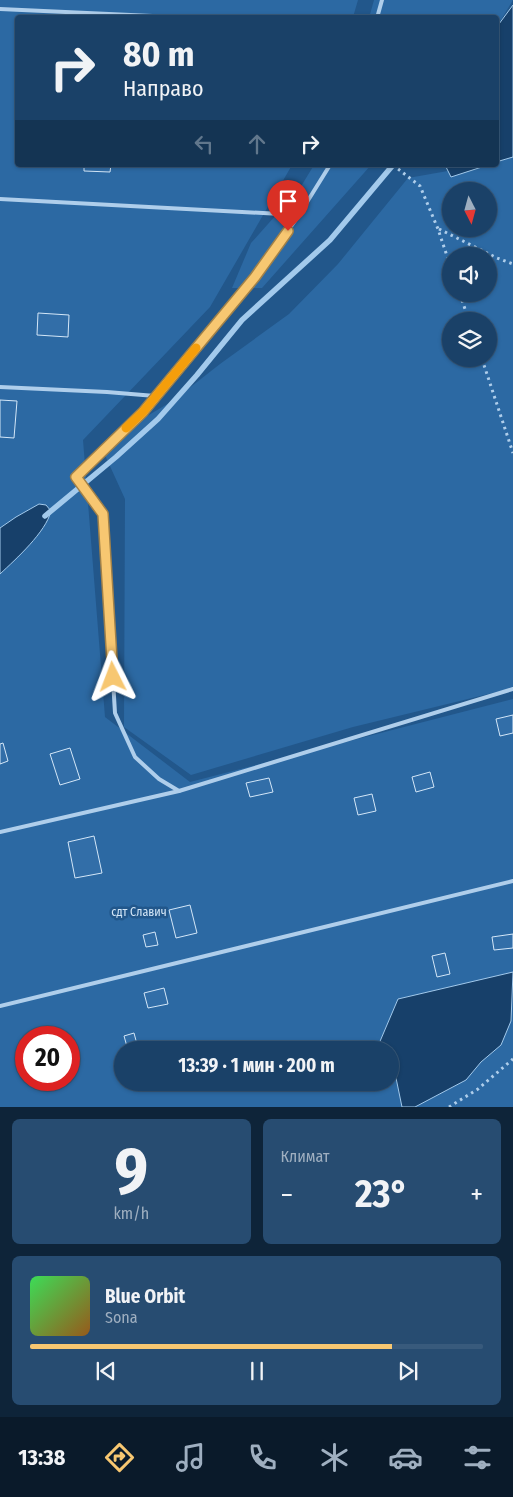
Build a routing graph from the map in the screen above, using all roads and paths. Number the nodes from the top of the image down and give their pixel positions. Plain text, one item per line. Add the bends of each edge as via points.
1 (382, 0) edge
2 (0, 9) edge
3 (131, 15) edge
4 (377, 15) edge
5 (329, 167) edge
6 (396, 167) edge
7 (0, 199) edge
8 (299, 215) junction
9 (438, 229) junction
10 (444, 247) edge
11 (513, 264) edge
12 (485, 367) edge
13 (0, 386) edge
14 (155, 396) junction
15 (513, 453) edge
16 (513, 689) edge
17 (179, 790) junction
18 (0, 832) edge
19 (513, 881) edge
20 (0, 1006) edge
21 (513, 1058) edge
22 (449, 1107) edge

1 - 4 lane
2 - 3 lane
5 - 8 lane
6 - 9 path via 420,186
7 - 8 lane
8 - 14 lane via 255,277
9 - 10 path
9 - 11 path
12 - 15 path
13 - 14 lane
14 - 17 lane via 143,412 76,477 103,514 115,713 135,757 159,779
16 - 17 lane
17 - 18 lane
19 - 20 lane
21 - 22 path via 478,1089

